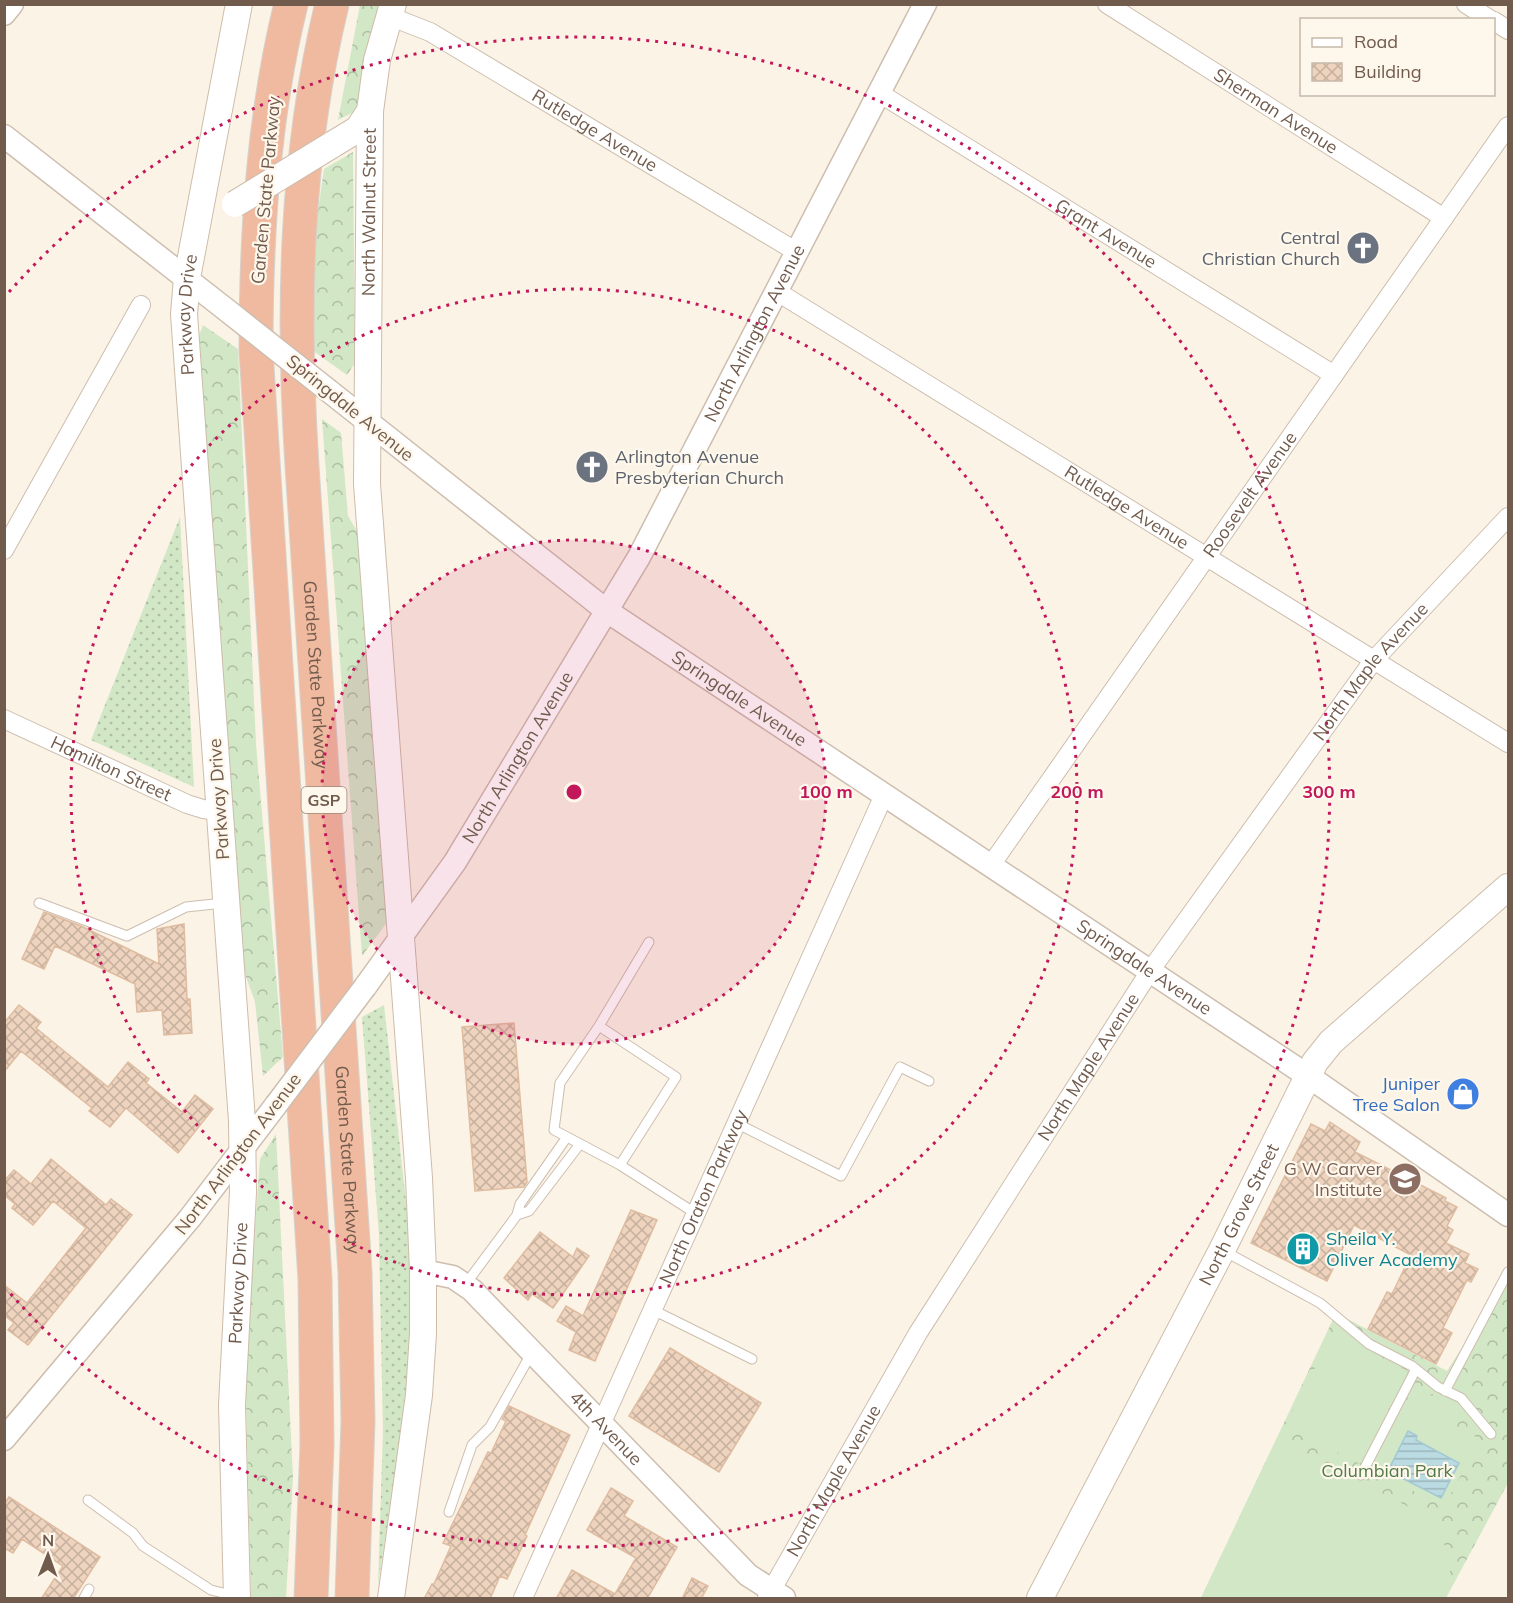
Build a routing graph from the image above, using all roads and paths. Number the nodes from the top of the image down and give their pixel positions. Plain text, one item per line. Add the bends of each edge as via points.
1 (12, 4) edge
2 (239, 4) edge
3 (291, 4) edge
4 (332, 4) edge
5 (925, 4) edge
6 (1107, 4) edge
7 (1466, 4) edge
8 (391, 10) edge
9 (4, 14) edge
10 (1489, 18) edge
11 (1495, 22) edge
12 (1509, 30) edge
13 (879, 93) junction
14 (370, 111) junction
15 (1509, 126) edge
16 (4, 136) edge
17 (210, 158) junction
18 (1444, 218) junction
19 (797, 252) junction
20 (186, 278) junction
21 (776, 291) junction
22 (141, 305) dead end
23 (1334, 375) junction
24 (366, 421) junction
25 (1509, 517) edge
26 (4, 550) edge
27 (1206, 557) junction
28 (607, 611) junction
29 (1373, 661) junction
30 (4, 718) edge
31 (1509, 743) edge
32 (884, 795) junction
33 (220, 811) junction
34 (991, 865) junction
35 (1509, 887) edge
36 (39, 903) dead end
37 (227, 903) junction
38 (400, 940) junction
39 (649, 942) dead end
40 (1150, 971) junction
41 (599, 1026) junction
42 (1308, 1076) junction
43 (929, 1081) dead end
44 (736, 1123) junction
45 (567, 1137) junction
46 (580, 1144) junction
47 (243, 1150) junction
48 (620, 1165) junction
49 (695, 1213) junction
50 (517, 1215) junction
51 (1509, 1215) edge
52 (1222, 1250) junction
53 (423, 1271) junction
54 (1509, 1272) edge
55 (465, 1285) junction
56 (651, 1310) junction
57 (532, 1352) junction
58 (752, 1359) dead end
59 (1416, 1369) junction
60 (1445, 1391) junction
61 (600, 1422) junction
62 (1491, 1434) dead end
63 (4, 1439) edge
64 (1361, 1475) dead end
65 (88, 1500) dead end
66 (448, 1512) dead end
67 (89, 1589) dead end
68 (774, 1596) edge
69 (237, 1597) edge
70 (84, 1599) edge
71 (311, 1599) edge
72 (352, 1599) edge
73 (391, 1599) edge
74 (523, 1599) edge
75 (1040, 1599) edge

1 - 9 street
2 - 17 main road, Parkway Drive
3 - 71 highway, Garden State Parkway / GSP via 264,168 256,351 315,1279 317,1445
4 - 72 highway, Garden State Parkway / GSP via 305,159 297,338 355,1272 358,1421
5 - 13 street, North Arlington Avenue
6 - 18 street, Sherman Avenue
7 - 10 street
8 - 14 main road, North Walnut Street via 377,60
8 - 19 street, Rutledge Avenue
11 - 12 street
13 - 19 street, North Arlington Avenue
13 - 23 street, Grant Avenue
14 - 17 main road, bridge via 358,129 235,204 220,204 212,196
14 - 24 main road, North Walnut Street
15 - 18 street, Roosevelt Avenue
16 - 20 street, Springdale Avenue
17 - 20 main road, Parkway Drive
18 - 23 street, Roosevelt Avenue
19 - 21 street, North Arlington Avenue
20 - 24 street, Springdale Avenue, bridge
20 - 33 main road, Parkway Drive via 185,331
21 - 27 street, Rutledge Avenue
21 - 28 street, North Arlington Avenue via 652,533
22 - 26 street
23 - 27 street, Roosevelt Avenue
24 - 28 street, Springdale Avenue
24 - 38 main road via 368,511
25 - 29 street, North Maple Avenue
27 - 29 street, Rutledge Avenue
27 - 34 street, Roosevelt Avenue
28 - 32 street, Springdale Avenue
28 - 38 street, North Arlington Avenue via 455,862
29 - 31 street, Rutledge Avenue
29 - 40 street, North Maple Avenue
30 - 33 street, Hamilton Street via 187,804
32 - 34 street, Springdale Avenue
32 - 44 street, North Oraton Parkway
33 - 37 main road, Parkway Drive
34 - 40 street, Springdale Avenue
35 - 42 main road, North Grove Street via 1331,1042
36 - 37 lane via 127,936 186,907
37 - 47 main road, Parkway Drive
38 - 47 street, North Arlington Avenue, bridge
38 - 53 main road via 421,1197
39 - 41 lane
40 - 42 street, Springdale Avenue
40 - 68 street, North Maple Avenue via 918,1333
41 - 45 lane via 560,1083 554,1130
41 - 48 lane via 676,1077
42 - 51 street, Springdale Avenue
42 - 52 main road, North Grove Street
43 - 44 lane via 900,1067 841,1176
44 - 49 street, North Oraton Parkway
45 - 46 lane
45 - 50 lane via 520,1204
46 - 48 lane
46 - 50 lane via 529,1211
47 - 63 street, North Arlington Avenue
47 - 69 main road, Parkway Drive via 232,1405
48 - 49 lane
49 - 56 street, North Oraton Parkway
50 - 55 lane
52 - 59 lane via 1320,1303 1369,1344
52 - 75 main road, North Grove Street
53 - 55 street, 4th Avenue via 445,1274
53 - 73 main road via 421,1375
54 - 60 lane
55 - 57 street, 4th Avenue
56 - 58 lane
56 - 61 street, North Oraton Parkway
57 - 61 street, 4th Avenue
57 - 66 lane via 490,1426 472,1446
59 - 60 lane
59 - 64 lane
60 - 62 lane via 1461,1398
61 - 68 street, 4th Avenue via 748,1575
61 - 74 street, North Oraton Parkway
65 - 69 lane via 133,1533 143,1546 211,1590
67 - 70 lane

